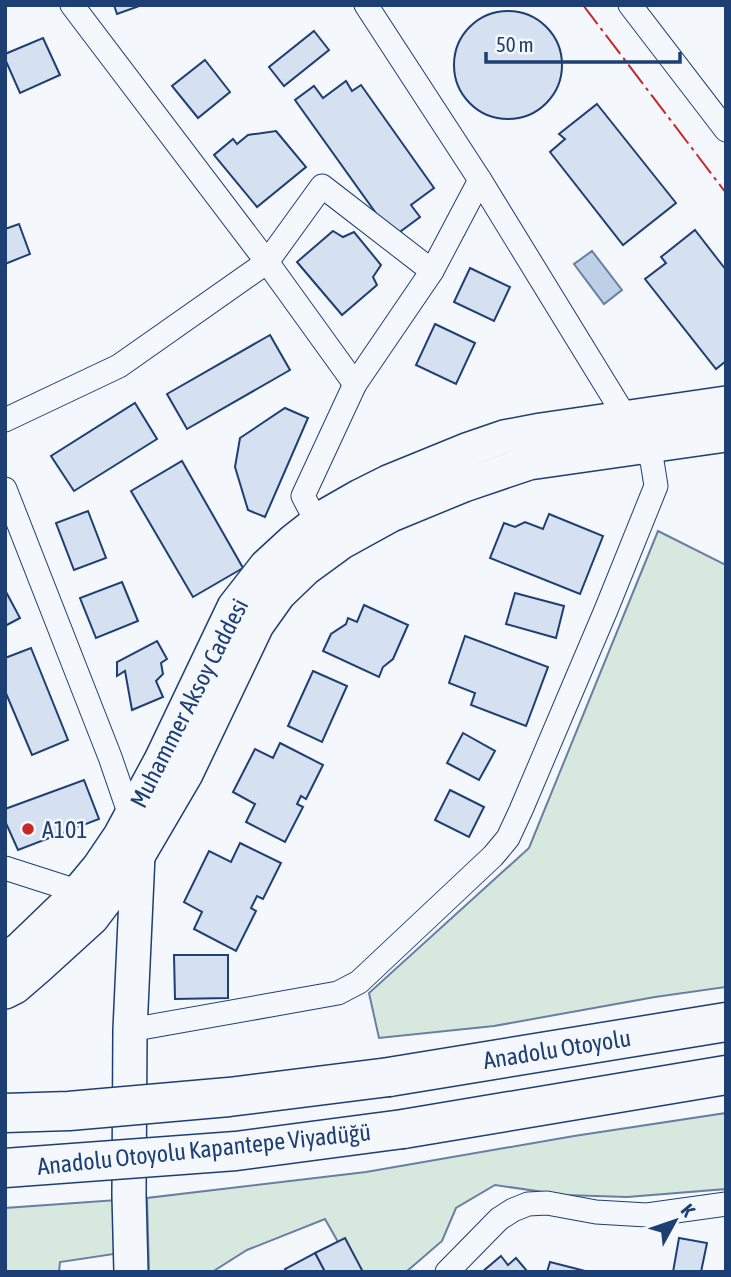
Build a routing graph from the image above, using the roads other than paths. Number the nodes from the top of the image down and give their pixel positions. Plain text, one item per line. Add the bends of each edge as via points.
1 (72, 5) edge
2 (366, 5) edge
3 (630, 5) edge
4 (726, 130) edge
5 (480, 180) junction
6 (267, 262) junction
7 (432, 271) junction
8 (355, 384) junction
9 (726, 403) edge
10 (626, 418) junction
11 (5, 420) edge
12 (726, 435) edge
13 (644, 448) junction
14 (8, 504) edge
15 (325, 536) junction
16 (131, 818) junction
17 (138, 856) junction
18 (5, 868) edge
19 (107, 902) junction
20 (5, 959) edge
21 (5, 992) edge
22 (726, 1022) edge
23 (130, 1030) junction
24 (726, 1075) edge
25 (388, 1077) joint
26 (5, 1114) edge
27 (5, 1168) edge
28 (726, 1204) edge
29 (131, 1272) edge
30 (447, 1272) edge

1 - 6 street
2 - 5 street
3 - 4 street
5 - 7 street
5 - 10 street
6 - 7 street via 322,186
6 - 8 street
6 - 11 street via 119,366
7 - 8 street
8 - 15 street via 303,496
9 - 10 main road, Muhammer Aksoy Caddesi
10 - 13 main road
10 - 15 main road, Muhammer Aksoy Caddesi via 503,438 469,449 388,482 325,516
12 - 13 main road, Muhammer Aksoy Caddesi
13 - 15 main road, Muhammer Aksoy Caddesi via 529,463 391,515 342,542
13 - 23 street via 652,461 656,486 521,810 493,856 359,982 338,993
14 - 16 street
15 - 16 main road, Muhammer Aksoy Caddesi via 292,542 234,607
15 - 17 main road, Muhammer Aksoy Caddesi via 305,569 257,625 186,774
16 - 17 main road
16 - 19 main road, Muhammer Aksoy Caddesi via 99,867
17 - 19 main road
18 - 19 street
19 - 20 main road, Muhammer Aksoy Caddesi
19 - 21 main road, Muhammer Aksoy Caddesi
19 - 23 main road
22 - 25 highway, Anadolu Otoyolu
23 - 29 main road
24 - 27 highway, Anadolu Otoyolu Kapantepe Viyadüğü, bridge via 402,1129 236,1151
25 - 26 highway, Anadolu Otoyolu Kapantepe Viyadüğü, bridge via 229,1097
28 - 30 street via 647,1215 528,1204 499,1219

